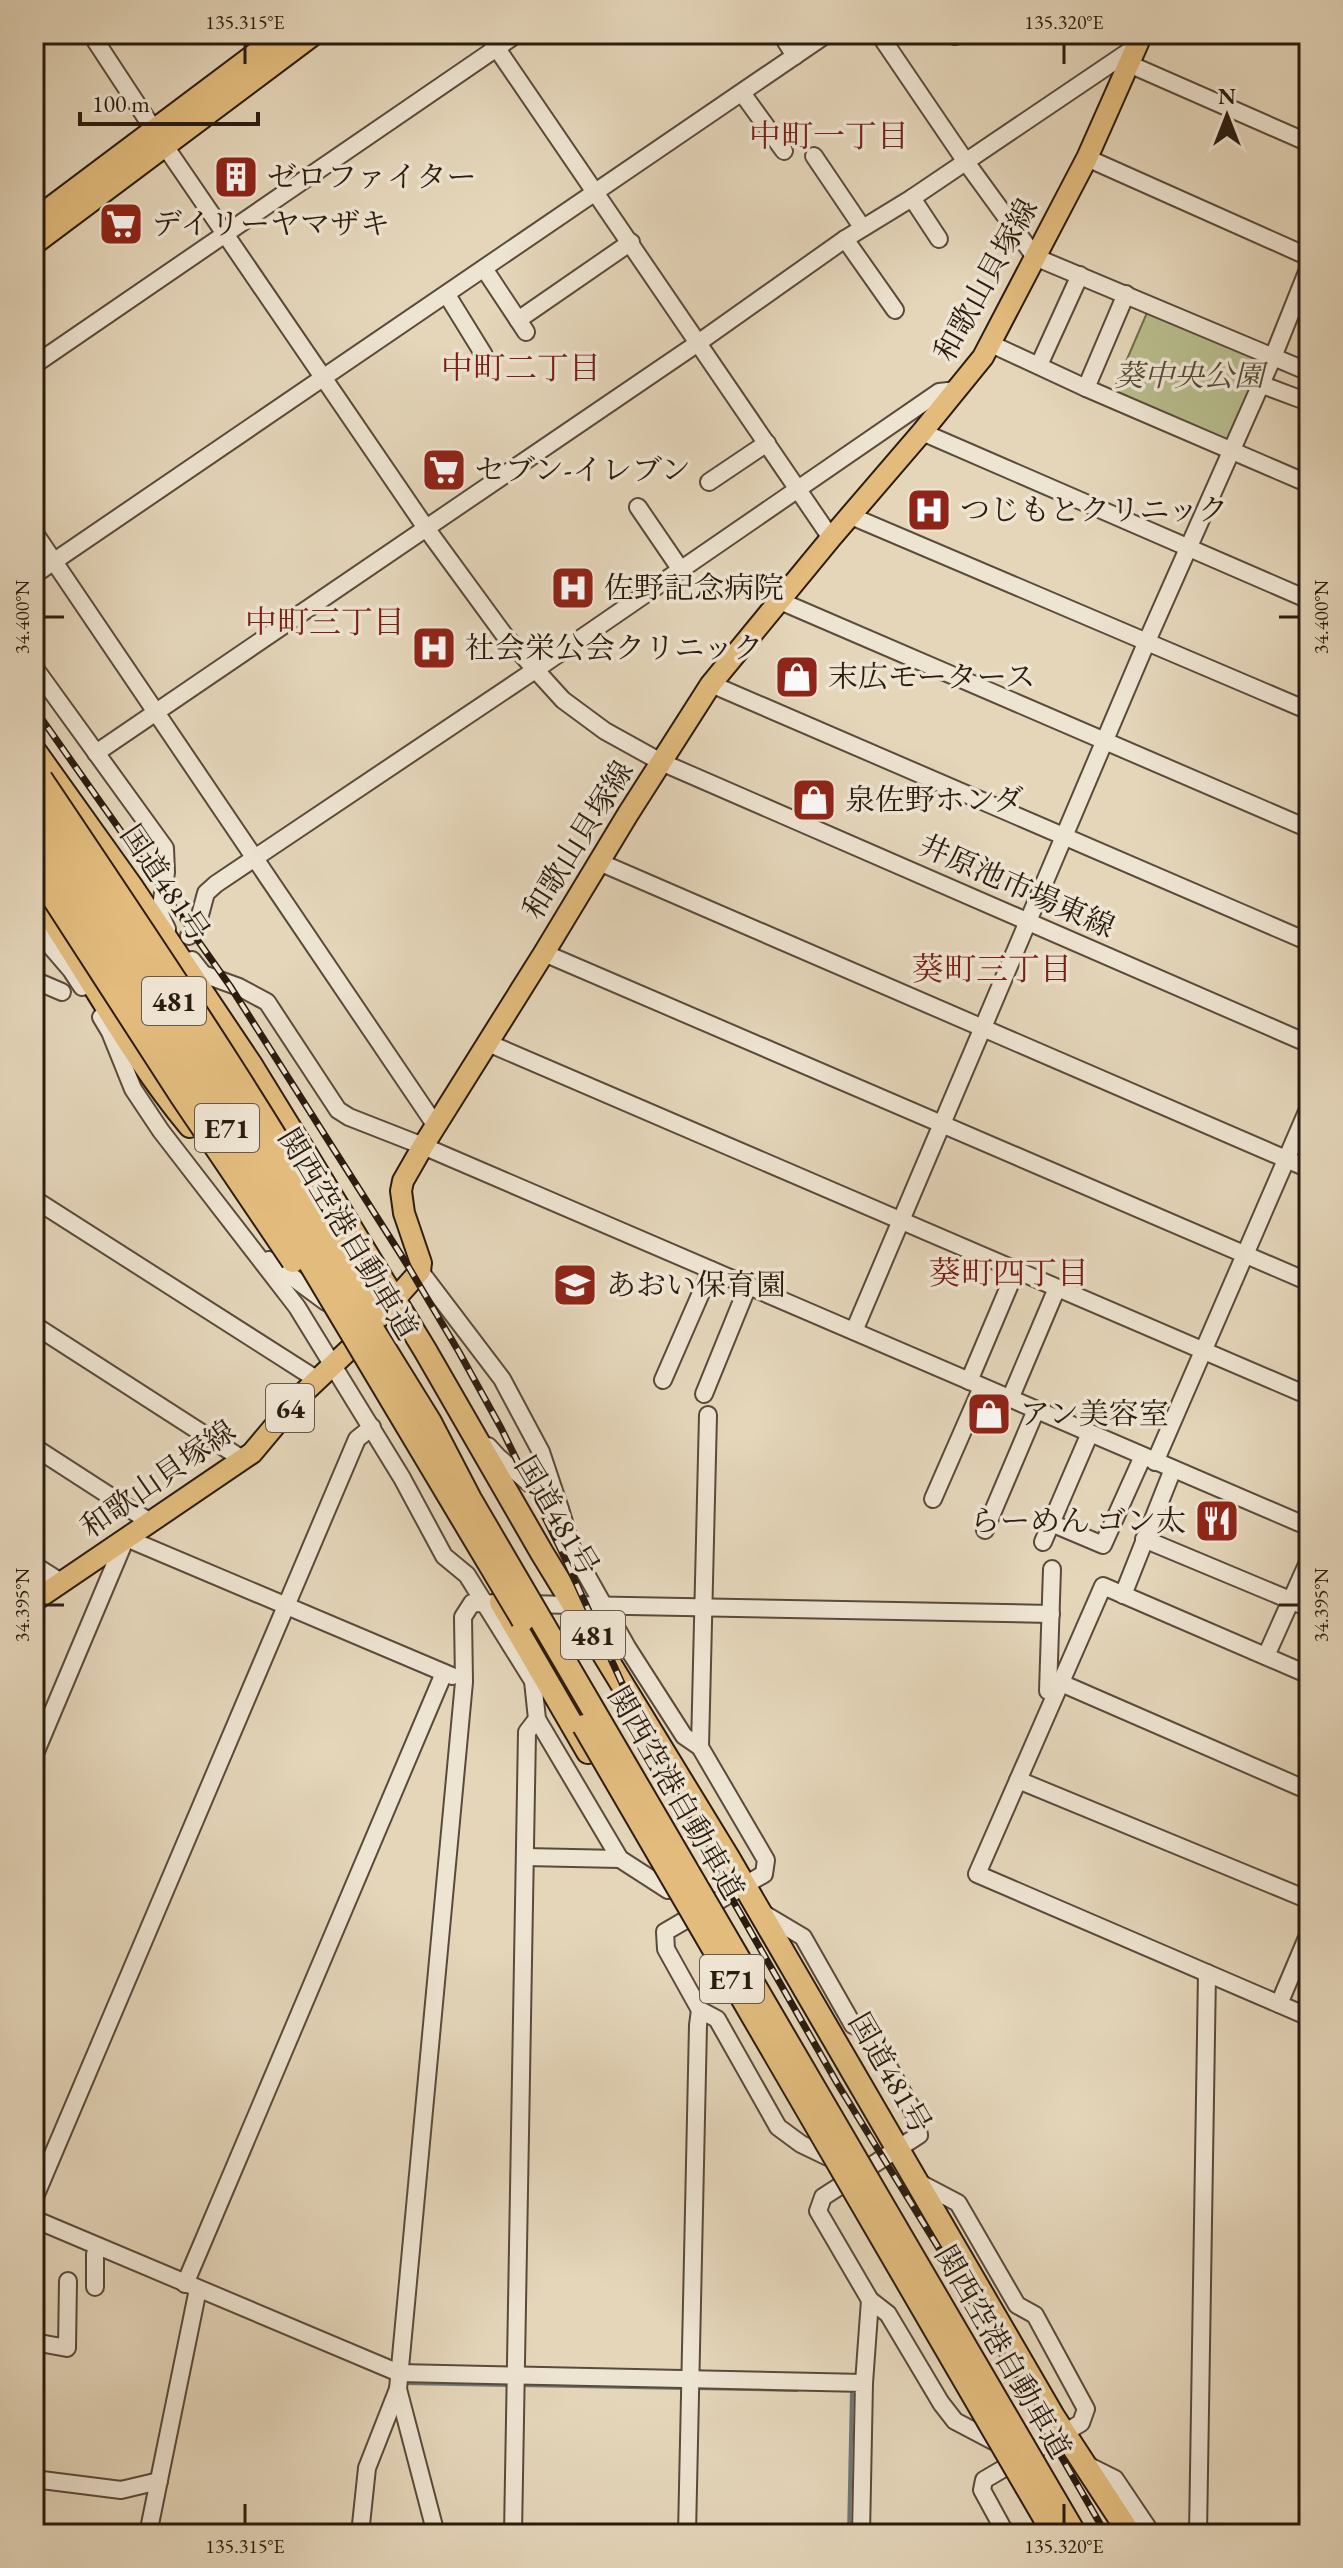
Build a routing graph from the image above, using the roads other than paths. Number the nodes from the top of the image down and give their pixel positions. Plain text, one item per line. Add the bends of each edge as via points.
1 (91, 34) edge
2 (283, 34) edge
3 (313, 34) edge
4 (517, 34) edge
5 (781, 34) edge
6 (827, 34) edge
7 (879, 34) edge
8 (492, 41) edge
9 (1136, 48) edge
10 (795, 56) junction
11 (742, 93) junction
12 (159, 138) junction
13 (1309, 143) edge
14 (784, 151) dead end
15 (814, 156) dead end
16 (1087, 158) junction
17 (966, 162) junction
18 (597, 193) junction
19 (912, 198) junction
20 (34, 221) edge
21 (862, 227) junction
22 (226, 233) junction
23 (845, 239) junction
24 (939, 239) dead end
25 (631, 242) junction
26 (34, 243) edge
27 (1035, 257) junction
28 (1309, 257) edge
29 (1309, 267) edge
30 (485, 270) junction
31 (1080, 275) junction
32 (1126, 294) junction
33 (447, 295) junction
34 (895, 310) dead end
35 (698, 343) junction
36 (989, 343) junction
37 (484, 355) dead end
38 (1273, 357) junction
39 (34, 365) edge
40 (1039, 365) junction
41 (1309, 372) edge
42 (324, 379) junction
43 (1260, 384) junction
44 (1086, 388) junction
45 (957, 390) junction
46 (1300, 399) dead end
47 (922, 432) junction
48 (767, 443) junction
49 (1232, 452) junction
50 (709, 482) dead end
51 (1309, 484) edge
52 (798, 489) junction
53 (638, 507) dead end
54 (851, 516) junction
55 (426, 528) junction
56 (34, 532) edge
57 (831, 538) junction
58 (1190, 548) junction
59 (54, 562) junction
60 (681, 570) junction
61 (34, 575) edge
62 (1309, 600) edge
63 (780, 601) junction
64 (1147, 641) junction
65 (34, 667) edge
66 (535, 670) junction
67 (711, 684) junction
68 (1309, 711) edge
69 (156, 712) junction
70 (1106, 742) junction
71 (34, 750) edge
72 (96, 753) junction
73 (661, 762) junction
74 (36, 777) edge
75 (34, 806) edge
76 (1309, 829) edge
77 (1064, 837) junction
78 (34, 838) edge
79 (34, 846) edge
80 (255, 858) junction
81 (599, 862) junction
82 (34, 868) edge
83 (34, 892) edge
84 (1028, 921) junction
85 (34, 927) edge
86 (189, 936) dead end
87 (1309, 942) edge
88 (544, 953) junction
89 (34, 980) edge
90 (62, 992) dead end
91 (984, 1029) junction
92 (488, 1043) junction
93 (1309, 1044) edge
94 (1309, 1107) edge
95 (942, 1124) junction
96 (436, 1126) junction
97 (423, 1146) junction
98 (1286, 1159) junction
99 (1309, 1169) edge
100 (206, 1187) junction
101 (34, 1199) edge
102 (333, 1200) junction
103 (900, 1220) junction
104 (293, 1249) junction
105 (1244, 1254) junction
106 (711, 1270) junction
107 (1016, 1270) junction
108 (420, 1271) junction
109 (1309, 1282) edge
110 (748, 1286) junction
111 (1057, 1288) junction
112 (326, 1302) junction
113 (394, 1302) junction
114 (34, 1325) edge
115 (854, 1331) junction
116 (353, 1346) junction
117 (1203, 1351) junction
118 (334, 1364) junction
119 (316, 1379) junction
120 (663, 1380) dead end
121 (975, 1384) junction
122 (704, 1394) dead end
123 (1309, 1396) edge
124 (1010, 1399) junction
125 (1036, 1410) junction
126 (462, 1414) junction
127 (708, 1415) dead end
128 (430, 1422) junction
129 (408, 1426) junction
130 (372, 1427) junction
131 (1090, 1433) junction
132 (34, 1447) edge
133 (1149, 1459) junction
134 (241, 1461) junction
135 (1173, 1469) junction
136 (933, 1499) dead end
137 (560, 1509) junction
138 (150, 1522) junction
139 (1051, 1523) junction
140 (1309, 1527) edge
141 (985, 1530) dead end
142 (126, 1538) junction
143 (1144, 1539) junction
144 (1043, 1542) dead end
145 (1309, 1560) edge
146 (34, 1565) edge
147 (1052, 1569) dead end
148 (61, 1582) junction
149 (1123, 1595) junction
150 (1291, 1600) junction
151 (34, 1601) edge
152 (493, 1603) junction
153 (286, 1604) junction
154 (575, 1605) junction
155 (602, 1605) junction
156 (704, 1608) junction
157 (1309, 1608) edge
158 (1051, 1614) junction
159 (1266, 1656) junction
160 (444, 1673) junction
161 (1309, 1675) edge
162 (464, 1682) junction
163 (1055, 1682) junction
164 (537, 1719) junction
165 (700, 1747) junction
166 (34, 1756) edge
167 (1018, 1780) junction
168 (1309, 1791) edge
169 (525, 1857) junction
170 (620, 1859) junction
171 (745, 1886) junction
172 (668, 1890) junction
173 (1309, 1900) edge
174 (760, 1911) junction
175 (686, 1920) junction
176 (1309, 1933) edge
177 (1207, 1973) junction
178 (1279, 2004) junction
179 (700, 2010) junction
180 (1309, 2017) edge
181 (900, 2149) junction
182 (828, 2157) junction
183 (918, 2182) junction
184 (844, 2184) junction
185 (34, 2199) edge
186 (34, 2219) edge
187 (99, 2247) junction
188 (68, 2281) dead end
189 (192, 2286) junction
190 (95, 2287) dead end
191 (870, 2300) junction
192 (34, 2342) edge
193 (515, 2377) junction
194 (690, 2380) junction
195 (398, 2381) junction
196 (864, 2383) junction
197 (387, 2418) junction
198 (406, 2419) junction
199 (1064, 2433) junction
200 (993, 2441) junction
201 (1084, 2463) junction
202 (1007, 2466) junction
203 (34, 2479) edge
204 (159, 2481) junction
205 (148, 2534) edge
206 (360, 2534) edge
207 (436, 2534) edge
208 (513, 2534) edge
209 (687, 2534) edge
210 (861, 2534) edge
211 (1006, 2534) edge
212 (1044, 2534) edge
213 (1054, 2534) edge
214 (1075, 2534) edge
215 (1130, 2534) edge
216 (1152, 2534) edge
217 (1198, 2534) edge

1 - 12 street, 井原池市場東線
2 - 12 highway
3 - 12 highway
4 - 8 street
5 - 10 street
6 - 10 street
7 - 17 street
8 - 18 street
8 - 22 street
9 - 13 street
9 - 16 main road, 和歌山貝塚線
9 - 17 street
10 - 11 street
11 - 14 street
11 - 18 street
12 - 20 highway
12 - 22 street, 井原池市場東線
12 - 26 highway
15 - 21 street
16 - 27 main road, 和歌山貝塚線
16 - 28 street
17 - 19 street
17 - 27 street
18 - 25 street
18 - 30 street
19 - 21 street
19 - 24 street
21 - 23 street
22 - 39 street
22 - 42 street, 井原池市場東線
23 - 34 street
23 - 35 street
25 - 30 street via 522,326
25 - 35 street
27 - 31 street
27 - 36 main road, 和歌山貝塚線
29 - 38 street
30 - 33 street
31 - 32 street
31 - 40 street
32 - 38 street
32 - 44 street
33 - 37 street
33 - 42 street
35 - 48 street
35 - 55 street
36 - 40 street
36 - 45 main road, 和歌山貝塚線
38 - 41 street
38 - 43 street
40 - 44 street
42 - 55 street, 井原池市場東線
42 - 59 street
43 - 46 street
43 - 49 street
44 - 49 street
45 - 47 main road, 和歌山貝塚線
45 - 52 street via 939,392
47 - 54 main road, 和歌山貝塚線
47 - 58 street
48 - 50 street
48 - 52 street
49 - 51 street
49 - 58 street
52 - 57 street
52 - 60 street
53 - 60 street
54 - 57 main road, 和歌山貝塚線
54 - 64 street
55 - 66 street, 井原池市場東線
55 - 69 street
56 - 59 street
57 - 63 main road, 和歌山貝塚線
58 - 62 street
58 - 64 street
59 - 61 street
59 - 69 street
60 - 66 street
63 - 67 main road, 和歌山貝塚線
63 - 70 street
64 - 68 street
64 - 70 street
65 - 72 street
66 - 73 street, 井原池市場東線 via 595,724
66 - 80 street
67 - 73 main road, 和歌山貝塚線
67 - 77 street
69 - 72 street
69 - 80 street
70 - 76 street
70 - 77 street
71 - 102 highway, 国道481号 / 481 via 227,1028
72 - 97 street via 165,848 160,914 203,974 267,1002 338,1110
73 - 81 main road, 和歌山貝塚線
73 - 84 street, 井原池市場東線
74 - 102 highway, 481 via 227,1077
74 - 128 highway, bridge via 218,1044 327,1219 399,1349
75 - 128 highway, 関西空港自動車道 / E71, bridge via 205,1059
77 - 84 street
77 - 87 street
78 - 129 highway, 関西空港自動車道 / E71, bridge via 197,1081
79 - 104 highway, 481 via 206,1106
80 - 86 street via 206,893 196,930
80 - 96 street
81 - 88 main road, 和歌山貝塚線
81 - 91 street
82 - 129 highway, bridge via 348,1351
83 - 104 highway, 481 via 179,1113
84 - 91 street
84 - 93 street, 井原池市場東線
85 - 100 street via 71,970 110,1032 133,1089
88 - 92 main road, 和歌山貝塚線
88 - 95 street
89 - 90 street
91 - 95 street
91 - 98 street
92 - 96 main road, 和歌山貝塚線
92 - 103 street
94 - 98 street
95 - 103 street
95 - 105 street
96 - 97 main road, 和歌山貝塚線
97 - 106 street
97 - 108 main road, 和歌山貝塚線 via 401,1191
98 - 99 street
98 - 105 street
100 - 112 street via 271,1262
100 - 118 street
101 - 119 street
102 - 113 highway, 国道481号 / 481
103 - 107 street
103 - 115 street
104 - 112 highway, 481
105 - 109 street
105 - 117 street
106 - 110 street
106 - 120 street
107 - 111 street
107 - 121 street
108 - 113 main road, 和歌山貝塚線 / 64
108 - 137 street via 502,1379 541,1452
110 - 115 street
110 - 122 street
111 - 117 street
111 - 124 street
112 - 116 highway, 481
113 - 116 main road, 和歌山貝塚線 / 64
113 - 126 highway, 国道481号 / 481
114 - 134 street
115 - 121 street
116 - 118 main road, 和歌山貝塚線 / 64
116 - 152 highway, 481
117 - 123 street
117 - 133 street
118 - 119 main road, 和歌山貝塚線 / 64
118 - 130 street
119 - 134 main road, 和歌山貝塚線 / 64
121 - 124 street
121 - 136 street
124 - 125 street
125 - 131 street
125 - 141 street
126 - 137 street via 498,1457
126 - 154 highway, 国道481号 / 481
127 - 156 street
128 - 214 highway, 関西空港自動車道 / E71, bridge via 478,1513
129 - 213 highway, 関西空港自動車道 / E71, bridge
130 - 152 street via 444,1556
130 - 153 street via 357,1439
131 - 133 street
131 - 139 street
132 - 138 street
133 - 135 street
133 - 139 street via 1103,1545
134 - 138 main road, 和歌山貝塚線 / 64
135 - 140 street
135 - 143 street
137 - 155 street via 573,1551
138 - 142 main road, 和歌山貝塚線 / 64
139 - 144 street
142 - 148 main road, 和歌山貝塚線 / 64
142 - 153 street
142 - 166 street
143 - 149 street
143 - 150 street
145 - 150 street
146 - 148 street
147 - 158 street
148 - 151 main road, 和歌山貝塚線 / 64
149 - 159 street
149 - 163 street via 1103,1586
150 - 157 street
150 - 159 street
152 - 154 street
152 - 162 street via 472,1603 463,1617
152 - 164 street via 533,1681
152 - 172 highway, 481
153 - 160 street
153 - 185 street
154 - 155 street
154 - 171 highway, 国道481号 / 481
155 - 156 street
155 - 165 street via 684,1736
156 - 158 street
156 - 165 street
158 - 163 street
159 - 161 street
160 - 162 street
160 - 189 street
162 - 195 street
163 - 167 street via 1048,1712
163 - 168 street
164 - 169 street via 527,1732
164 - 170 street
165 - 171 street via 766,1860 764,1874
167 - 173 street
167 - 177 street via 977,1874
169 - 170 street
169 - 193 street
170 - 172 street
171 - 174 highway, 国道481号 / 481
171 - 175 street
172 - 175 highway, 481
174 - 181 highway, 国道481号 / 481
174 - 181 street via 803,1937 853,2025 870,2033 914,2113 919,2135
175 - 179 street via 665,1932 666,1949
175 - 182 highway, 481
176 - 178 street
177 - 178 street
177 - 217 street
178 - 180 street
179 - 182 street via 717,2019 778,2127
179 - 194 street
181 - 183 highway, 国道481号 / 481
181 - 184 street
182 - 184 highway, 481
183 - 199 highway, 国道481号 / 481
183 - 199 street via 958,2203 1017,2305 1035,2315 1086,2409 1081,2423
184 - 191 street via 823,2197 818,2211
184 - 200 highway, 481
186 - 187 street
187 - 189 street
187 - 190 street
188 - 192 street via 67,2348
189 - 195 street
189 - 204 street
191 - 196 street
191 - 200 street via 888,2314 955,2421
193 - 194 street
193 - 195 street
193 - 208 street
194 - 196 street
194 - 209 street
195 - 197 street
195 - 198 street
196 - 210 street
197 - 198 street
197 - 206 street via 367,2468
198 - 207 street
199 - 201 highway, 国道481号 / 481
199 - 202 street
200 - 202 highway, 481
201 - 215 highway, 国道481号 / 481
201 - 216 street via 1115,2479
202 - 211 street via 984,2480 982,2490
202 - 212 highway, 481
203 - 204 street via 121,2490
204 - 205 street

